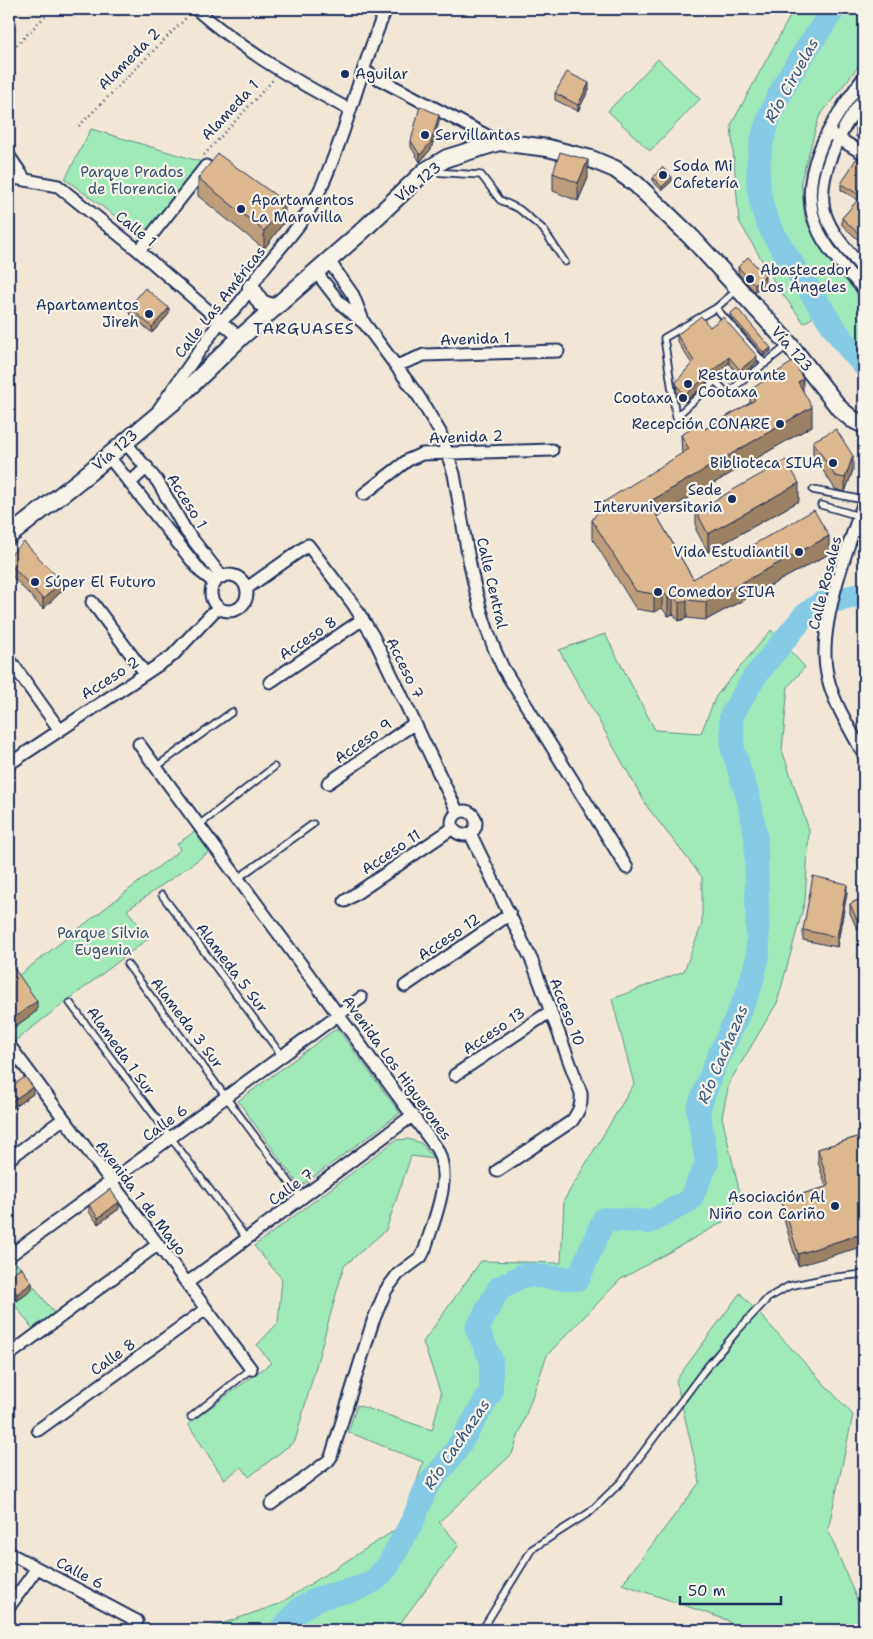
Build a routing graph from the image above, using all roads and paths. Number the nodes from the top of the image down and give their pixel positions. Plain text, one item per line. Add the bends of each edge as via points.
1 (52, 9) edge
2 (382, 10) edge
3 (192, 12) edge
4 (13, 49) dead end
5 (281, 71) junction
6 (364, 71) junction
7 (864, 77) edge
8 (864, 98) edge
9 (350, 110) junction
10 (79, 126) dead end
11 (827, 132) junction
12 (839, 138) junction
13 (499, 142) junction
14 (864, 154) edge
15 (9, 156) edge
16 (206, 166) joint
17 (425, 171) junction
18 (9, 176) edge
19 (24, 178) junction
20 (139, 251) junction
21 (329, 260) junction
22 (565, 262) dead end
23 (864, 270) edge
24 (316, 272) junction
25 (251, 287) junction
26 (738, 289) junction
27 (864, 290) edge
28 (275, 308) junction
29 (716, 308) junction
30 (221, 320) junction
31 (364, 324) junction
32 (240, 338) junction
33 (790, 344) junction
34 (558, 351) dead end
35 (764, 364) junction
36 (396, 366) junction
37 (152, 418) junction
38 (864, 425) edge
39 (125, 442) junction
40 (552, 450) dead end
41 (448, 452) junction
42 (109, 456) junction
43 (147, 467) junction
44 (130, 483) junction
45 (813, 490) dead end
46 (364, 494) dead end
47 (864, 501) edge
48 (821, 505) dead end
49 (859, 516) junction
50 (186, 531) junction
51 (9, 536) edge
52 (176, 541) junction
53 (218, 580) junction
54 (247, 588) junction
55 (92, 602) dead end
56 (218, 607) junction
57 (363, 619) junction
58 (12, 663) dead end
59 (145, 673) junction
60 (270, 682) dead end
61 (232, 712) dead end
62 (415, 723) junction
63 (59, 729) junction
64 (139, 744) dead end
65 (864, 755) edge
66 (9, 764) edge
67 (156, 767) junction
68 (274, 767) dead end
69 (328, 783) dead end
70 (458, 813) junction
71 (313, 824) dead end
72 (198, 825) junction
73 (453, 828) junction
74 (470, 833) junction
75 (627, 868) dead end
76 (237, 879) junction
77 (162, 895) dead end
78 (345, 901) dead end
79 (510, 914) junction
80 (127, 964) dead end
81 (405, 986) dead end
82 (361, 998) dead end
83 (70, 1003) dead end
84 (550, 1011) junction
85 (340, 1014) junction
86 (9, 1045) edge
87 (282, 1056) junction
88 (13, 1059) edge
89 (455, 1075) dead end
90 (227, 1097) junction
91 (413, 1115) junction
92 (63, 1119) junction
93 (170, 1138) junction
94 (9, 1159) edge
95 (497, 1171) dead end
96 (110, 1182) junction
97 (301, 1198) junction
98 (246, 1238) junction
99 (157, 1245) junction
100 (9, 1256) edge
101 (864, 1274) edge
102 (187, 1284) junction
103 (206, 1309) junction
104 (9, 1355) edge
105 (251, 1369) joint
106 (191, 1417) dead end
107 (38, 1430) dead end
108 (271, 1504) dead end
109 (9, 1553) edge
110 (37, 1568) junction
111 (9, 1607) edge
112 (134, 1626) edge
113 (482, 1630) edge

1 - 4 path
2 - 6 street, Calle Las Américas
3 - 5 street
3 - 10 path, Alameda 2
5 - 9 street
5 - 16 path, Alameda 1 via 203,155
6 - 9 street, Calle Las Américas
6 - 13 street
7 - 11 street
8 - 12 street via 846,122
9 - 25 street, Calle Las Américas via 337,150 315,199 295,232
11 - 12 street
11 - 27 street via 812,179 815,222 824,241
12 - 14 street
12 - 23 street via 827,170 823,207 835,234
13 - 17 main road, Vía 123 via 447,158
13 - 26 main road, Vía 123 via 591,158 615,169 660,205
15 - 19 street
16 - 20 street
17 - 21 main road, Vía 123
17 - 22 lane via 481,175 500,200 520,210 544,229
18 - 19 street, Calle 1
19 - 20 street, Calle 1 via 58,186
20 - 30 street, Calle 1
21 - 24 main road, Vía 123
21 - 31 street, Calle Central via 353,295
24 - 28 main road, Vía 123
24 - 31 street, Calle Central via 340,303
25 - 28 main road via 261,303
25 - 30 street, Calle Las Américas via 231,314
26 - 29 lane
26 - 33 main road, Vía 123
28 - 32 main road, Vía 123
29 - 35 lane
29 - 35 lane via 664,338 676,417 716,381 727,393
30 - 32 street, Calle 1
30 - 37 street, Calle Las Américas
31 - 36 street, Calle Central
32 - 37 main road, Vía 123 via 178,398
33 - 35 lane
33 - 38 main road, Vía 123 via 840,409
34 - 36 street, Avenida 1 via 424,355
36 - 41 street, Calle Central via 430,414
37 - 39 main road, Vía 123
39 - 42 main road, Vía 123
39 - 43 street, Acceso 1
40 - 41 street, Avenida 2
41 - 46 street, Avenida 2 via 422,454 408,460
41 - 75 street, Calle Central via 481,616 491,643 503,668
42 - 44 street, Acceso 1
42 - 51 main road, Vía 123
43 - 44 street
43 - 50 street, Acceso 1
44 - 52 street, Acceso 1
45 - 47 lane
47 - 49 street, Calle Rosales
48 - 49 lane
49 - 65 street, Calle Rosales via 831,611 825,656 829,682
50 - 52 street
50 - 53 street, Acceso 1
52 - 53 street, Acceso 1 via 201,572
53 - 54 street via 234,576 240,578
53 - 56 street via 212,598
54 - 56 street via 246,599 239,608 228,611
54 - 57 street, Acceso 7 via 308,545
55 - 59 street
56 - 59 street, Acceso 2 via 172,656
57 - 60 street, Acceso 8
57 - 62 street, Acceso 7
58 - 63 street
59 - 63 street, Acceso 2
61 - 67 lane
62 - 69 street, Acceso 9
62 - 70 street, Acceso 7
63 - 66 street, Acceso 2
64 - 67 street, Avenida Los Higuerones
67 - 72 street, Avenida Los Higuerones
68 - 72 lane
70 - 73 street via 452,822
70 - 74 street via 465,811 474,816 475,827
71 - 76 lane
72 - 76 street, Avenida Los Higuerones
73 - 74 street via 459,834
73 - 78 street, Acceso 11
74 - 79 street, Acceso 10
76 - 85 street, Avenida Los Higuerones
77 - 87 lane, Alameda 5 Sur
79 - 81 street, Acceso 12
79 - 84 street, Acceso 10 via 532,960
80 - 90 lane, Alameda 3 Sur
82 - 85 street, Calle 6
83 - 93 lane, Alameda 1 Sur
84 - 89 street, Acceso 13
84 - 95 street, Acceso 10 via 581,1093 580,1111 572,1121
85 - 87 street, Calle 6
85 - 91 street, Avenida Los Higuerones
86 - 88 street, Avenida 1 de Mayo
87 - 90 street, Calle 6
88 - 92 street, Avenida 1 de Mayo
90 - 93 street, Calle 6
90 - 97 lane, Alameda 3 Sur
91 - 97 street, Calle 7
91 - 108 street, Avenida Los Higuerones via 437,1149 445,1170 425,1249 422,1257 398,1274 386,1290 328,1461
92 - 94 street
92 - 96 street, Avenida 1 de Mayo
93 - 96 street, Calle 6
93 - 98 lane, Alameda 1 Sur
96 - 99 street, Avenida 1 de Mayo
96 - 100 street, Calle 6
97 - 98 street, Calle 7
98 - 102 street, Calle 7
99 - 102 street, Avenida 1 de Mayo
99 - 104 street
101 - 113 lane via 789,1286 768,1298 703,1372 621,1482 590,1512 532,1549
102 - 103 street, Avenida 1 de Mayo
103 - 105 street, Avenida 1 de Mayo
103 - 107 street, Calle 8
105 - 106 lane
109 - 110 street, Calle 6
110 - 111 street
110 - 112 street, Calle 6

